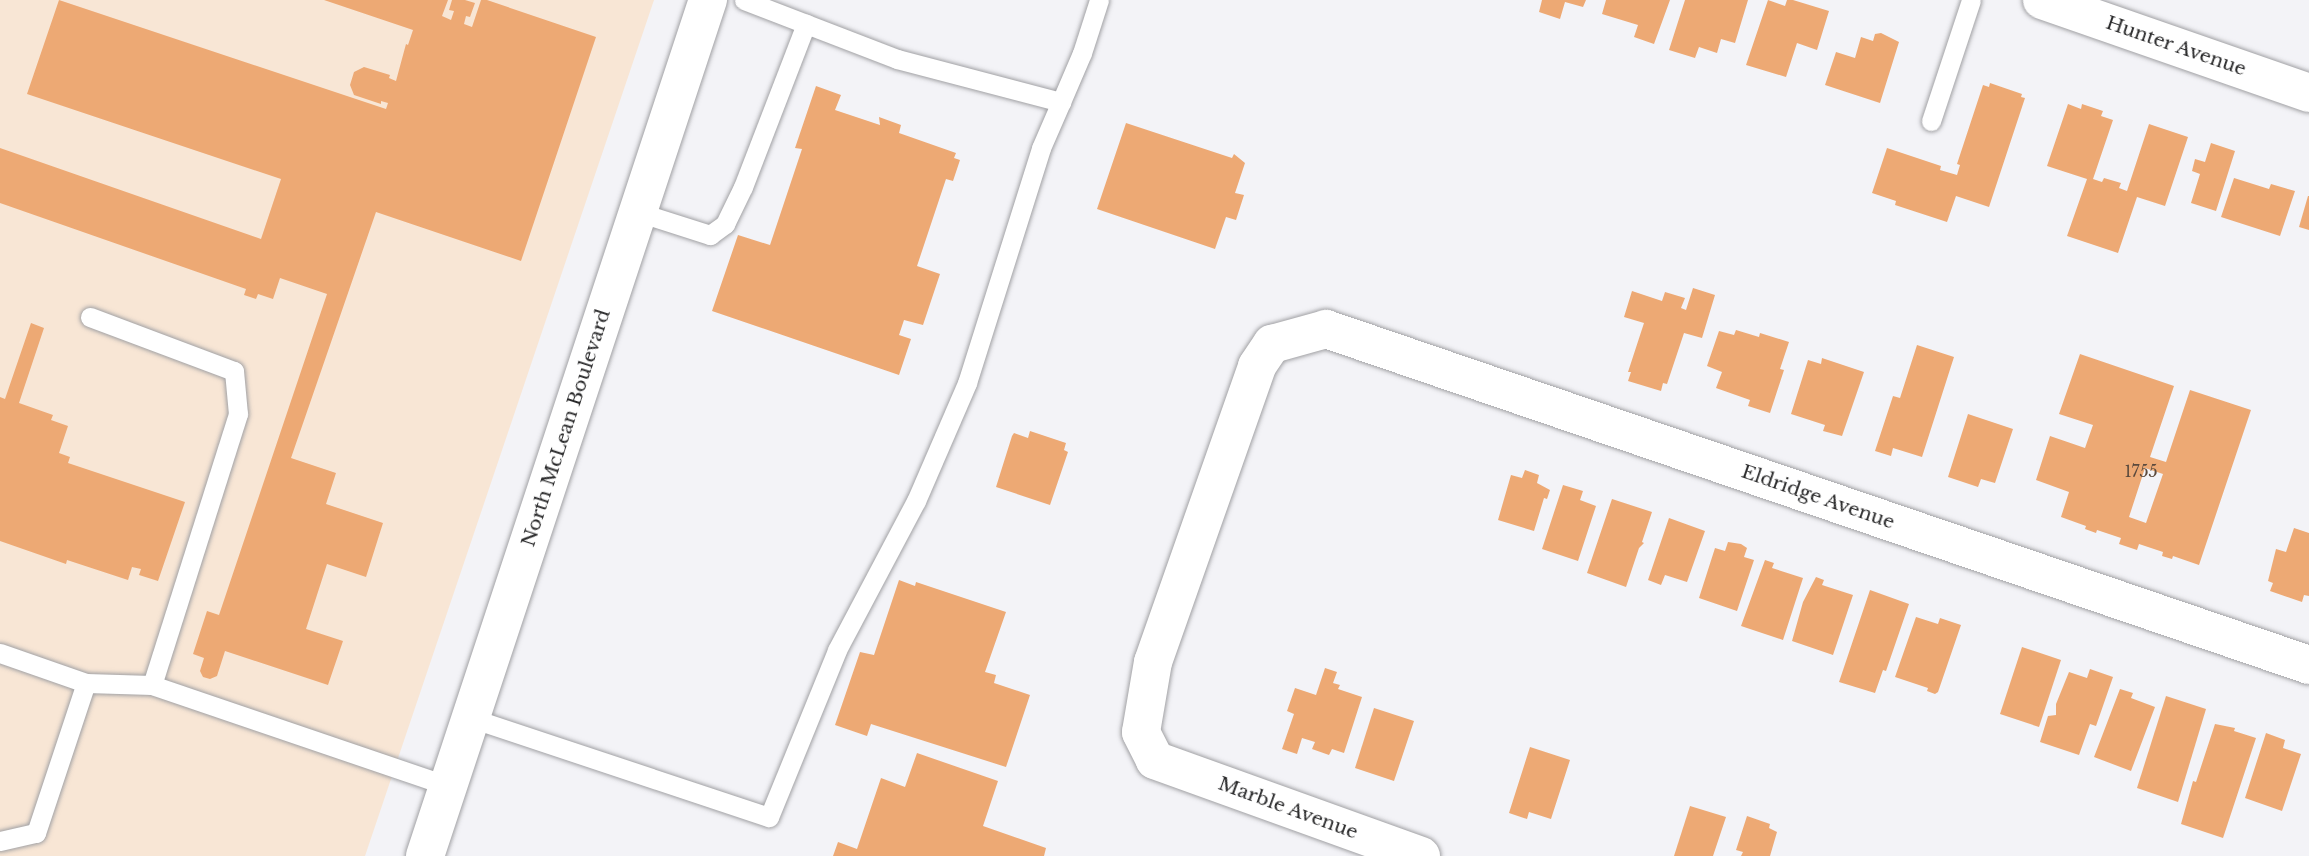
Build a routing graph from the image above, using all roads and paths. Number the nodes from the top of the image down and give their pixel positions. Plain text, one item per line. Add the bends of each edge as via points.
1 (708, 0) edge
2 (744, 0) edge
3 (1099, 0) edge
4 (1971, 0) edge
5 (2042, 0) edge
6 (806, 24) junction
7 (2309, 93) edge
8 (1061, 102) junction
9 (1931, 121) dead end
10 (638, 212) junction
11 (90, 317) dead end
12 (0, 653) edge
13 (2309, 665) edge
14 (86, 684) junction
15 (152, 685) junction
16 (471, 718) junction
17 (1155, 760) joint
18 (448, 786) junction
19 (0, 841) edge
20 (425, 856) edge
21 (1421, 856) edge

1 - 10 street, North McLean Boulevard
2 - 6 lane
3 - 8 lane
4 - 9 lane
5 - 7 street, Hunter Avenue
6 - 8 lane via 897,59
6 - 10 lane via 725,224 710,235
8 - 16 lane via 1041,148 967,383 916,501 837,650 769,817
10 - 16 street, North McLean Boulevard
11 - 15 lane via 234,371 239,414
12 - 14 lane
13 - 17 street, Eldridge Avenue via 1326,329 1272,344 1256,366 1153,662 1141,732
14 - 15 lane
14 - 19 lane via 36,833
15 - 18 lane
16 - 18 street, North McLean Boulevard
17 - 21 street, Marble Avenue
18 - 20 street, North McLean Boulevard

